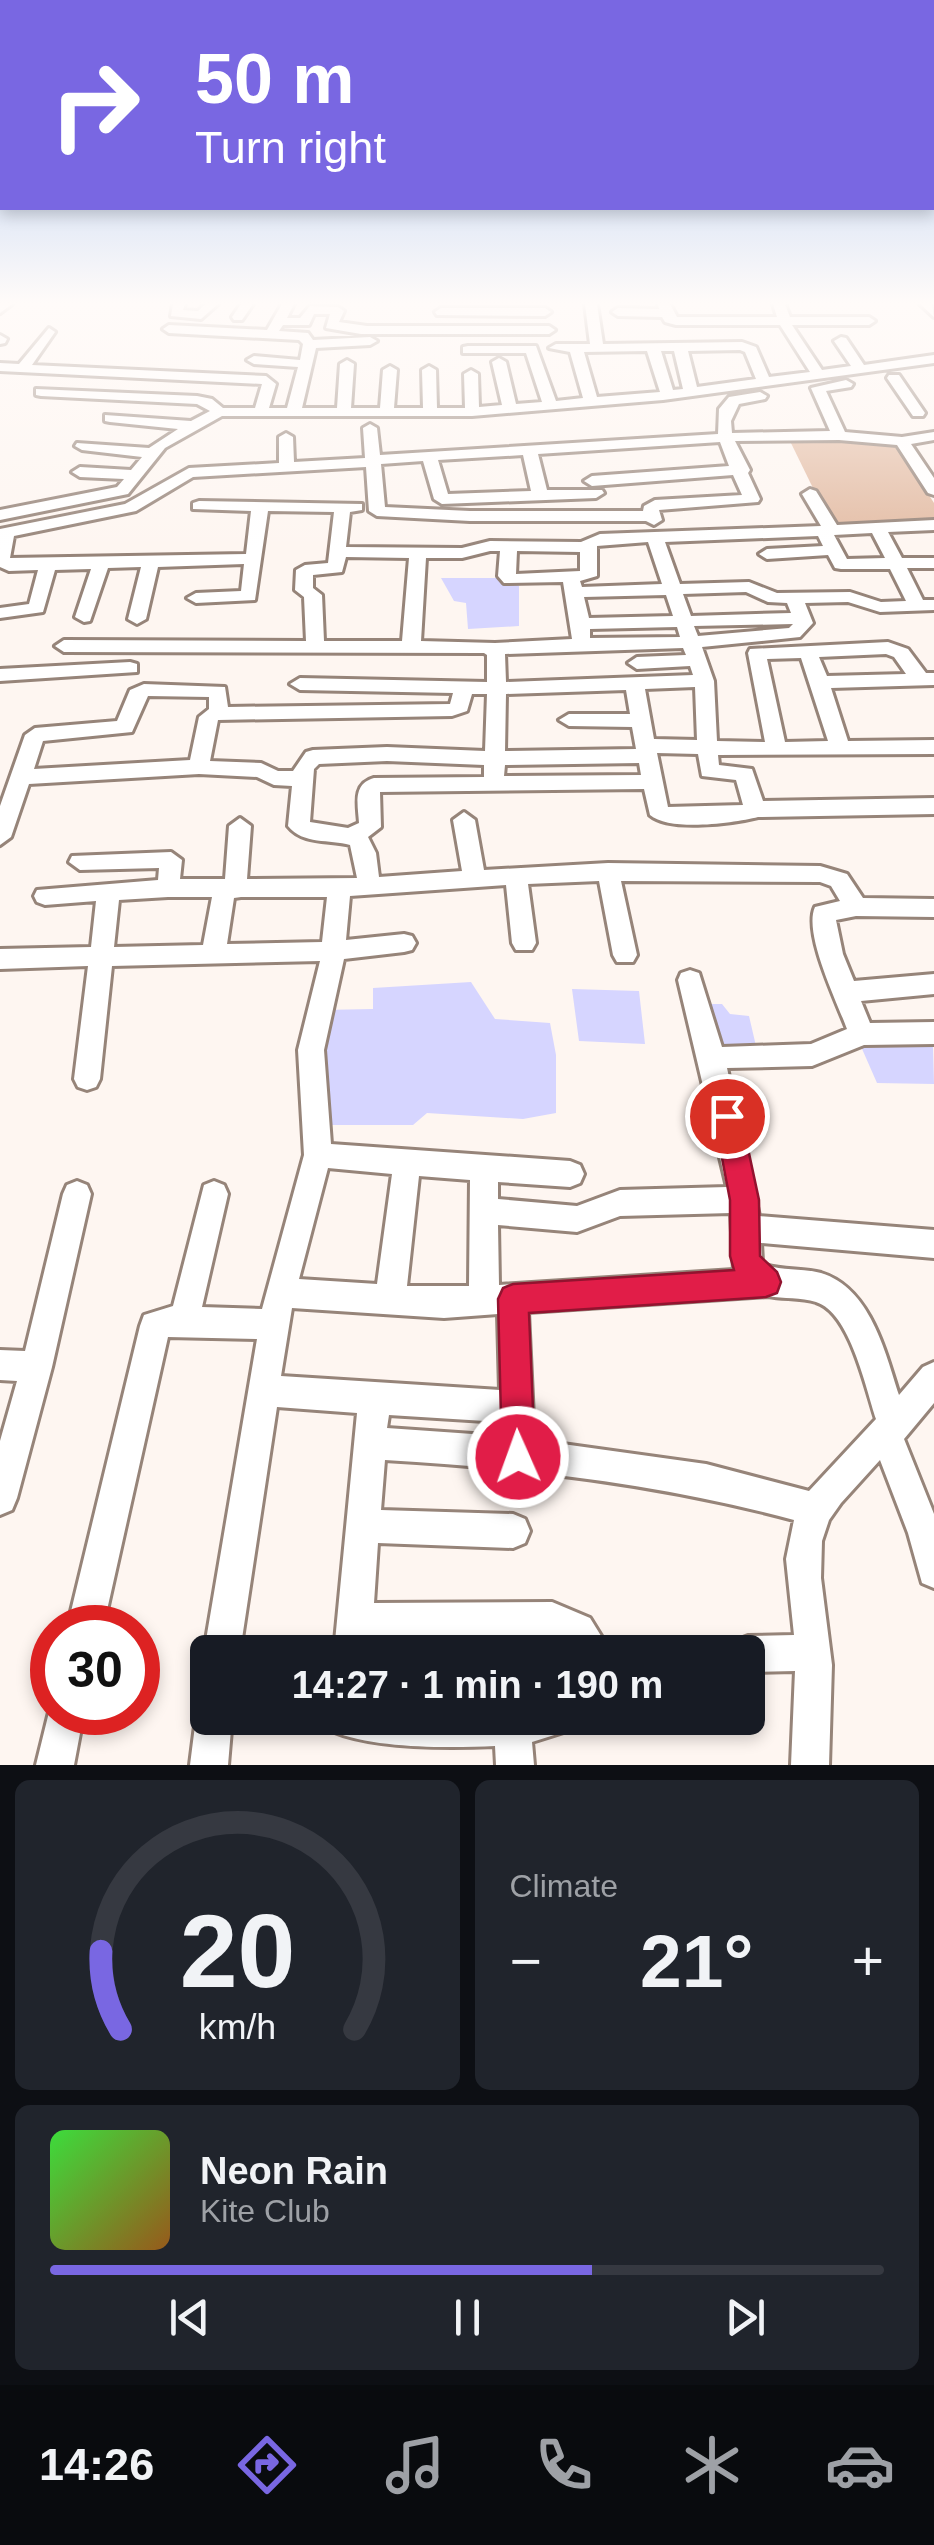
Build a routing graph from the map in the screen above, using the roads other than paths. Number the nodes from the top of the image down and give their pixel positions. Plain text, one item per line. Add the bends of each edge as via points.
1 (268, 386) edge
2 (300, 386) edge
3 (346, 386) edge
4 (389, 386) edge
5 (429, 386) edge
6 (472, 386) edge
7 (505, 386) edge
8 (544, 386) edge
9 (586, 386) edge
10 (665, 386) edge
11 (691, 386) edge
12 (733, 386) edge
13 (794, 386) edge
14 (817, 386) edge
15 (900, 386) edge
16 (42, 392) dead end
17 (692, 392) junction
18 (668, 395) junction
19 (590, 402) junction
20 (550, 404) junction
21 (510, 408) junction
22 (219, 412) junction
23 (387, 412) junction
24 (430, 412) junction
25 (472, 412) junction
26 (260, 413) junction
27 (344, 413) junction
28 (918, 413) dead end
29 (292, 414) junction
30 (110, 418) dead end
31 (193, 426) junction
32 (370, 428) dead end
33 (839, 436) junction
34 (934, 436) edge
35 (286, 437) dead end
36 (726, 439) junction
37 (902, 441) junction
38 (616, 444) junction
39 (82, 446) dead end
40 (576, 446) junction
41 (529, 448) junction
42 (152, 453) junction
43 (429, 455) junction
44 (375, 461) junction
45 (288, 466) junction
46 (742, 470) junction
47 (80, 472) dead end
48 (138, 475) junction
49 (632, 478) junction
50 (594, 487) junction
51 (934, 490) edge
52 (810, 494) dead end
53 (540, 496) junction
54 (752, 499) junction
55 (199, 506) dead end
56 (374, 506) junction
57 (260, 507) junction
58 (342, 507) junction
59 (652, 516) junction
60 (602, 517) junction
61 (934, 525) edge
62 (2, 527) edge
63 (878, 528) junction
64 (828, 531) junction
65 (762, 533) junction
66 (658, 537) junction
67 (510, 547) junction
68 (588, 548) junction
69 (834, 550) junction
70 (338, 552) junction
71 (418, 552) junction
72 (767, 554) dead end
73 (98, 556) junction
74 (254, 559) junction
75 (152, 560) junction
76 (934, 563) edge
77 (48, 564) junction
78 (895, 564) junction
79 (572, 585) junction
80 (674, 588) junction
81 (196, 598) dead end
82 (794, 598) junction
83 (925, 606) edge
84 (0, 613) edge
85 (84, 617) dead end
86 (802, 618) junction
87 (136, 619) dead end
88 (683, 622) junction
89 (581, 634) junction
90 (64, 646) dead end
91 (315, 646) junction
92 (411, 646) junction
93 (493, 649) junction
94 (808, 652) junction
95 (697, 661) junction
96 (130, 668) dead end
97 (635, 673) junction
98 (0, 675) edge
99 (927, 679) edge
100 (820, 682) junction
101 (300, 684) dead end
102 (464, 688) junction
103 (498, 688) junction
104 (219, 714) junction
105 (570, 720) dead end
106 (642, 720) junction
107 (934, 747) edge
108 (709, 748) junction
109 (776, 748) junction
110 (840, 748) junction
111 (648, 751) junction
112 (494, 758) junction
113 (198, 767) junction
114 (20, 777) junction
115 (304, 779) junction
116 (653, 782) junction
117 (494, 783) junction
118 (934, 806) edge
119 (755, 809) junction
120 (464, 820) dead end
121 (240, 826) dead end
122 (354, 836) junction
123 (0, 838) edge
124 (80, 862) dead end
125 (608, 872) junction
126 (516, 874) junction
127 (475, 879) junction
128 (354, 887) junction
129 (168, 888) junction
130 (229, 890) junction
131 (109, 892) junction
132 (45, 896) dead end
133 (856, 907) junction
134 (934, 908) edge
135 (404, 943) dead end
136 (524, 943) dead end
137 (214, 951) junction
138 (334, 951) junction
139 (625, 955) dead end
140 (104, 956) junction
141 (0, 959) edge
142 (690, 980) dead end
143 (934, 984) edge
144 (846, 992) junction
145 (934, 1033) edge
146 (862, 1034) junction
147 (712, 1058) junction
148 (87, 1080) dead end
149 (318, 1155) junction
150 (408, 1160) junction
151 (484, 1169) junction
152 (570, 1174) dead end
153 (77, 1194) dead end
154 (214, 1194) dead end
155 (486, 1211) junction
156 (745, 1214) junction
157 (934, 1244) edge
158 (766, 1282) junction
159 (499, 1300) junction
160 (390, 1301) junction
161 (277, 1308) junction
162 (184, 1321) junction
163 (0, 1365) edge
164 (37, 1367) junction
165 (934, 1378) edge
166 (264, 1391) junction
167 (374, 1399) junction
168 (516, 1407) junction
169 (890, 1431) junction
170 (372, 1443) junction
171 (518, 1457) junction
172 (0, 1498) edge
173 (816, 1510) junction
174 (366, 1526) junction
175 (512, 1532) dead end
176 (934, 1571) edge
177 (90, 1605) edge
178 (225, 1635) edge
179 (354, 1635) edge
180 (377, 1635) edge
181 (579, 1635) edge
182 (813, 1653) junction
183 (765, 1654) edge
184 (61, 1735) edge
185 (212, 1735) edge
186 (513, 1735) edge
187 (55, 1765) edge
188 (209, 1765) edge
189 (515, 1765) edge
190 (810, 1765) edge

1 - 26 street
2 - 29 street
3 - 27 street
4 - 23 street
5 - 24 street
6 - 25 street
7 - 21 street
8 - 20 street
9 - 19 street
10 - 18 street
11 - 17 street
12 - 17 street
13 - 36 street via 728,403
14 - 33 street
15 - 28 street
16 - 22 street via 201,400
17 - 18 street
18 - 19 street
19 - 20 street
20 - 21 street
21 - 25 street
22 - 26 street
22 - 31 street
23 - 24 street
23 - 27 street
24 - 25 street
26 - 29 street
27 - 29 street
30 - 31 street
31 - 42 street
32 - 44 street
33 - 36 street
33 - 37 street
34 - 37 street
35 - 45 street
36 - 38 street
36 - 46 street
37 - 51 street
38 - 40 street
38 - 49 street
39 - 42 street
40 - 41 street
40 - 50 street
41 - 43 street
41 - 53 street
42 - 48 street
43 - 44 street
43 - 53 street via 442,499
44 - 45 street
44 - 56 street
45 - 62 street via 189,472 130,508
46 - 49 street
46 - 54 street
47 - 48 street
48 - 62 street via 116,494
49 - 50 street
50 - 53 street
50 - 60 street
52 - 64 street
54 - 59 street via 655,505
54 - 65 street
55 - 57 street
56 - 58 street
56 - 60 street via 379,512
57 - 58 street
57 - 74 street
58 - 70 street
59 - 60 street
59 - 66 street
61 - 63 street
62 - 77 street via 2,563
63 - 64 street
63 - 78 street
64 - 65 street
64 - 69 street
65 - 66 street
66 - 68 street via 600,539
66 - 80 street
67 - 68 street
67 - 71 street
67 - 79 street via 508,578
68 - 79 street via 589,575
69 - 72 street
69 - 78 street via 841,564
70 - 71 street
70 - 91 street via 336,568 305,570
71 - 92 street
73 - 75 street
73 - 77 street
73 - 85 street
74 - 75 street
74 - 81 street via 249,596
75 - 87 street
76 - 78 street
77 - 84 street via 37,608
78 - 83 street
79 - 80 street
79 - 89 street
80 - 82 street via 749,587
80 - 88 street
82 - 83 street via 850,596 880,607
82 - 86 street
86 - 88 street
86 - 95 street via 804,627 794,633
88 - 89 street
88 - 95 street
89 - 93 street
89 - 95 street
90 - 91 street
91 - 92 street
92 - 93 street
93 - 103 street
94 - 99 street via 896,650
94 - 100 street
94 - 109 street via 756,653
95 - 97 street
95 - 108 street
96 - 98 street
97 - 103 street
97 - 106 street
99 - 100 street
100 - 110 street
101 - 102 street
102 - 103 street
102 - 104 street via 460,707 452,710
103 - 112 street
104 - 113 street via 209,718
104 - 114 street via 218,691 144,690 125,728 35,735
105 - 106 street
106 - 111 street
107 - 110 street
108 - 109 street
108 - 111 street
108 - 119 street via 709,771 745,774
109 - 110 street
111 - 112 street
111 - 116 street
112 - 115 street via 326,755 307,762
112 - 117 street
113 - 114 street
113 - 115 street
114 - 123 street
115 - 122 street via 302,830
116 - 117 street
116 - 119 street via 663,815 733,816
117 - 122 street via 374,785 368,792 370,827
118 - 119 street
120 - 127 street
121 - 130 street
122 - 128 street via 363,846
124 - 129 street via 172,860
125 - 126 street
125 - 133 street via 828,875 844,884
125 - 139 street
126 - 127 street
126 - 136 street
127 - 128 street
128 - 130 street
128 - 138 street
129 - 130 street
129 - 131 street
130 - 137 street
131 - 132 street
131 - 140 street
133 - 134 street
133 - 144 street via 823,913
135 - 138 street
137 - 138 street
137 - 140 street
138 - 149 street via 311,1050
140 - 141 street
140 - 148 street
142 - 147 street
143 - 144 street
144 - 146 street
145 - 146 street
146 - 147 street via 812,1055
147 - 156 street
149 - 150 street
149 - 161 street
150 - 151 street
150 - 160 street
151 - 152 street
151 - 155 street
153 - 164 street
154 - 162 street
155 - 156 street via 577,1219 620,1202
155 - 159 street
156 - 157 street
156 - 158 street via 748,1268
158 - 159 street
158 - 169 street via 839,1295 856,1323
159 - 160 street
159 - 168 street
160 - 161 street
161 - 162 street
161 - 166 street
162 - 177 street via 162,1322 150,1335
163 - 164 street
164 - 172 street
165 - 169 street
166 - 167 street
166 - 178 street
167 - 168 street
167 - 170 street
168 - 171 street
169 - 173 street
169 - 176 street
170 - 171 street
170 - 174 street
171 - 173 street via 706,1480
173 - 182 street via 804,1550
174 - 175 street
174 - 179 street
180 - 181 street via 552,1620
182 - 183 street
182 - 190 street
184 - 187 street
185 - 188 street
186 - 189 street

